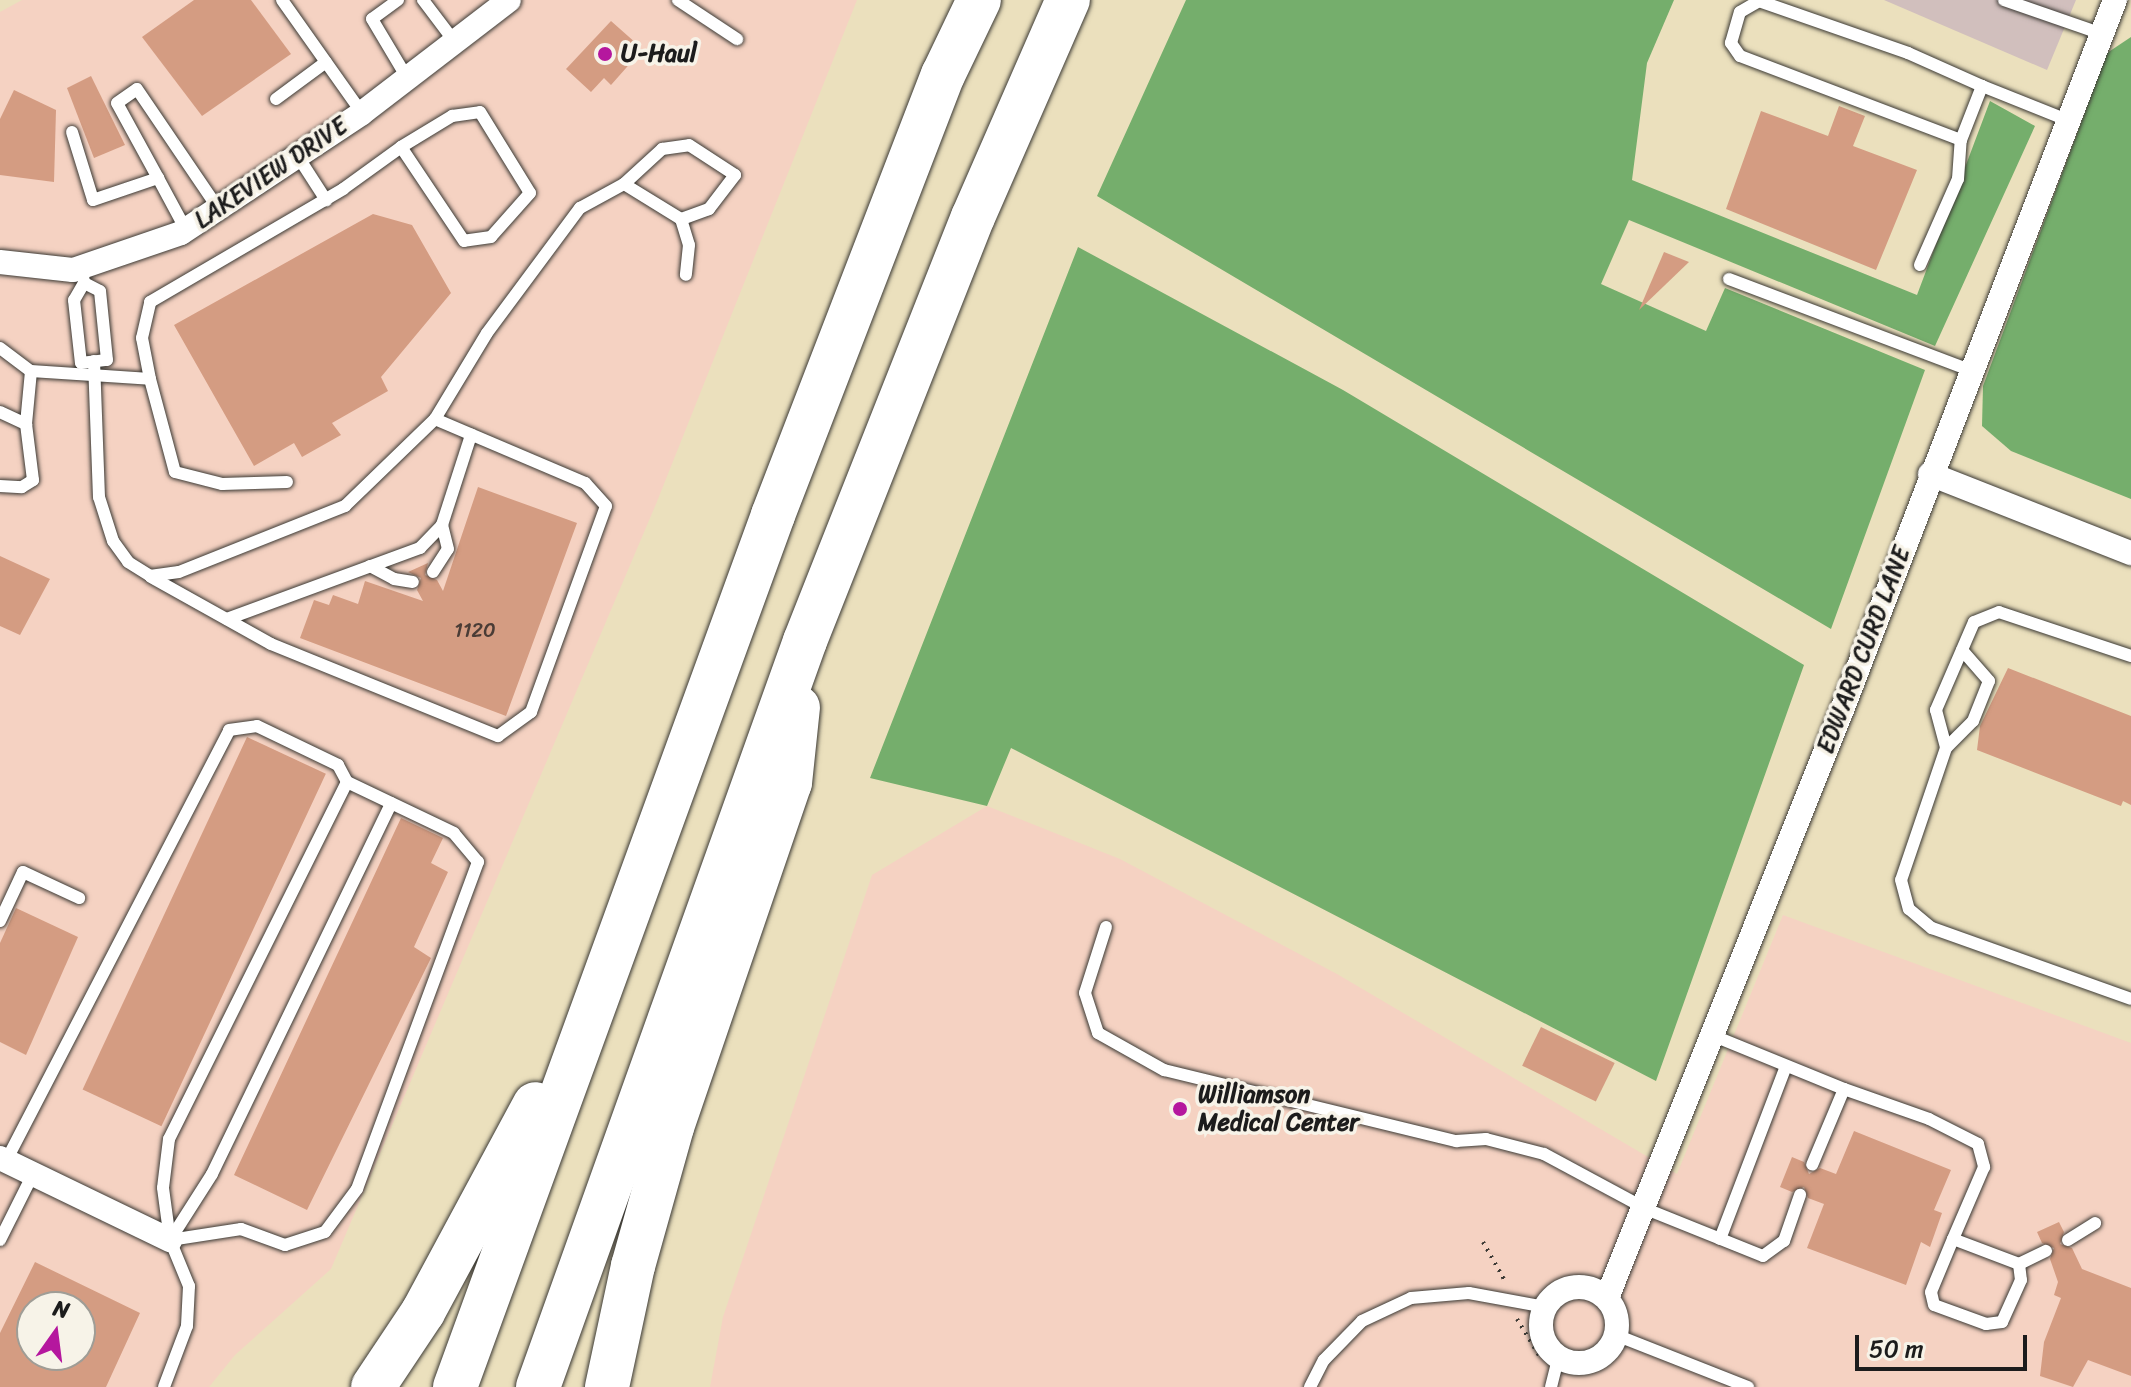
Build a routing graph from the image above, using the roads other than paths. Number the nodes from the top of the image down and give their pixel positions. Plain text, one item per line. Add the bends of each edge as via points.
1 (282, 0) edge
2 (398, 0) edge
3 (423, 0) edge
4 (509, 0) edge
5 (678, 0) edge
6 (979, 0) edge
7 (1068, 0) edge
8 (2004, 0) edge
9 (2115, 0) edge
10 (2102, 34) junction
11 (737, 39) dead end
12 (454, 41) junction
13 (326, 62) junction
14 (406, 76) junction
15 (1982, 86) junction
16 (276, 99) dead end
17 (362, 113) junction
18 (2067, 120) junction
19 (72, 132) dead end
20 (1961, 140) junction
21 (401, 147) junction
22 (297, 155) junction
23 (158, 178) junction
24 (624, 184) junction
25 (326, 200) junction
26 (218, 208) junction
27 (681, 219) junction
28 (186, 230) junction
29 (0, 262) edge
30 (1920, 265) dead end
31 (83, 275) junction
32 (686, 275) dead end
33 (1729, 279) dead end
34 (0, 348) edge
35 (94, 364) junction
36 (31, 371) junction
37 (1972, 371) junction
38 (150, 379) junction
39 (0, 412) edge
40 (435, 419) junction
41 (26, 424) junction
42 (471, 435) junction
43 (1930, 474) junction
44 (287, 482) dead end
45 (0, 486) edge
46 (442, 525) junction
47 (2131, 553) edge
48 (370, 566) junction
49 (433, 572) dead end
50 (150, 576) junction
51 (413, 582) dead end
52 (227, 619) junction
53 (805, 641) junction
54 (1962, 650) junction
55 (2131, 656) edge
56 (698, 715) junction
57 (1946, 748) junction
58 (347, 782) junction
59 (391, 803) junction
60 (79, 898) dead end
61 (0, 921) edge
62 (1106, 927) dead end
63 (2131, 999) edge
64 (1714, 1036) junction
65 (1786, 1066) junction
66 (1844, 1089) junction
67 (3, 1159) edge
68 (1812, 1165) dead end
69 (33, 1174) junction
70 (1800, 1195) dead end
71 (1646, 1209) junction
72 (2095, 1223) dead end
73 (1720, 1239) junction
74 (1953, 1239) junction
75 (0, 1240) edge
76 (170, 1240) junction
77 (2068, 1240) dead end
78 (2046, 1251) dead end
79 (2019, 1264) junction
80 (1607, 1298) junction
81 (1545, 1307) junction
82 (1616, 1335) junction
83 (1558, 1358) junction
84 (1741, 1386) edge
85 (164, 1387) edge
86 (373, 1387) edge
87 (455, 1387) edge
88 (538, 1387) edge
89 (607, 1387) edge
90 (1310, 1387) edge
91 (1551, 1387) edge

1 - 13 lane
2 - 14 lane via 372,19
3 - 12 lane
4 - 12 street, LAKEVIEW DRIVE
5 - 11 lane
6 - 56 highway via 937,90
7 - 53 highway via 973,217
8 - 10 lane
9 - 10 street, EDWARD CURD LANE
10 - 18 street, EDWARD CURD LANE
12 - 14 street, LAKEVIEW DRIVE
13 - 16 lane
13 - 17 lane
14 - 17 street, LAKEVIEW DRIVE
15 - 18 lane
15 - 20 lane
15 - 20 lane via 1908,53 1759,1 1740,12 1731,43 1740,56
17 - 22 street, LAKEVIEW DRIVE
18 - 37 street, EDWARD CURD LANE
19 - 23 lane via 93,200
20 - 30 lane via 1958,179
21 - 21 lane via 452,116 480,112 530,193 491,237 464,241
21 - 25 lane
22 - 25 lane
22 - 26 street, LAKEVIEW DRIVE
23 - 26 lane via 117,103 137,89
23 - 28 lane
24 - 27 lane
24 - 27 lane via 662,149 689,145 735,175 709,209
24 - 40 lane via 580,208 487,333
25 - 38 lane via 150,302 142,338
26 - 28 street, LAKEVIEW DRIVE
27 - 32 lane via 689,245
28 - 31 street, LAKEVIEW DRIVE
29 - 31 street, LAKEVIEW DRIVE
31 - 35 lane via 74,300
31 - 35 lane via 100,291
33 - 37 lane
34 - 36 lane
35 - 36 lane
35 - 38 lane
35 - 50 lane via 99,497 113,541 128,562
36 - 41 lane
37 - 43 street, EDWARD CURD LANE
38 - 44 lane via 175,472 222,484
39 - 41 lane
40 - 42 lane
40 - 50 lane via 345,506 179,572
41 - 45 lane via 33,480 22,487
42 - 46 lane
42 - 52 lane via 585,483 606,506 531,712 498,736 271,644
43 - 47 street
43 - 64 street, EDWARD CURD LANE
46 - 48 lane via 420,548
46 - 49 lane via 448,549
48 - 51 lane
48 - 52 lane
50 - 52 lane
53 - 88 highway
53 - 89 highway via 790,783 672,1127 633,1266
54 - 55 lane via 1974,622 1999,612
54 - 57 lane via 1936,710
54 - 57 lane via 1989,681 1973,721
56 - 86 highway via 592,947 532,1112 423,1312
56 - 87 highway
57 - 63 lane via 1901,880 1909,909 1932,928
58 - 59 lane
58 - 67 lane via 338,765 257,726 229,730
58 - 76 lane via 169,1139 163,1188
59 - 76 lane via 212,1174
59 - 76 lane via 454,833 478,862 357,1189 325,1232 285,1245 241,1229
60 - 61 lane via 23,872
62 - 71 lane via 1085,993 1098,1033 1164,1070 1456,1141 1486,1139 1544,1154
64 - 65 lane
64 - 71 street, EDWARD CURD LANE
65 - 66 lane
65 - 73 lane
66 - 68 lane
66 - 74 lane via 1929,1119 1978,1144 1984,1167
67 - 69 street
69 - 75 lane
69 - 76 street
70 - 73 lane via 1784,1241 1763,1256
71 - 73 lane
71 - 80 street, EDWARD CURD LANE
72 - 77 lane
74 - 79 lane
74 - 79 lane via 1931,1292 1934,1305 1986,1324 2002,1322 2021,1280
76 - 85 lane via 189,1286 187,1326
78 - 79 lane
80 - 81 street via 1581,1287 1555,1296
80 - 82 street via 1617,1316
81 - 83 street via 1542,1335
81 - 90 lane via 1469,1293 1411,1298 1362,1321 1324,1360
82 - 83 street via 1600,1358 1572,1363
82 - 84 lane
83 - 91 lane

